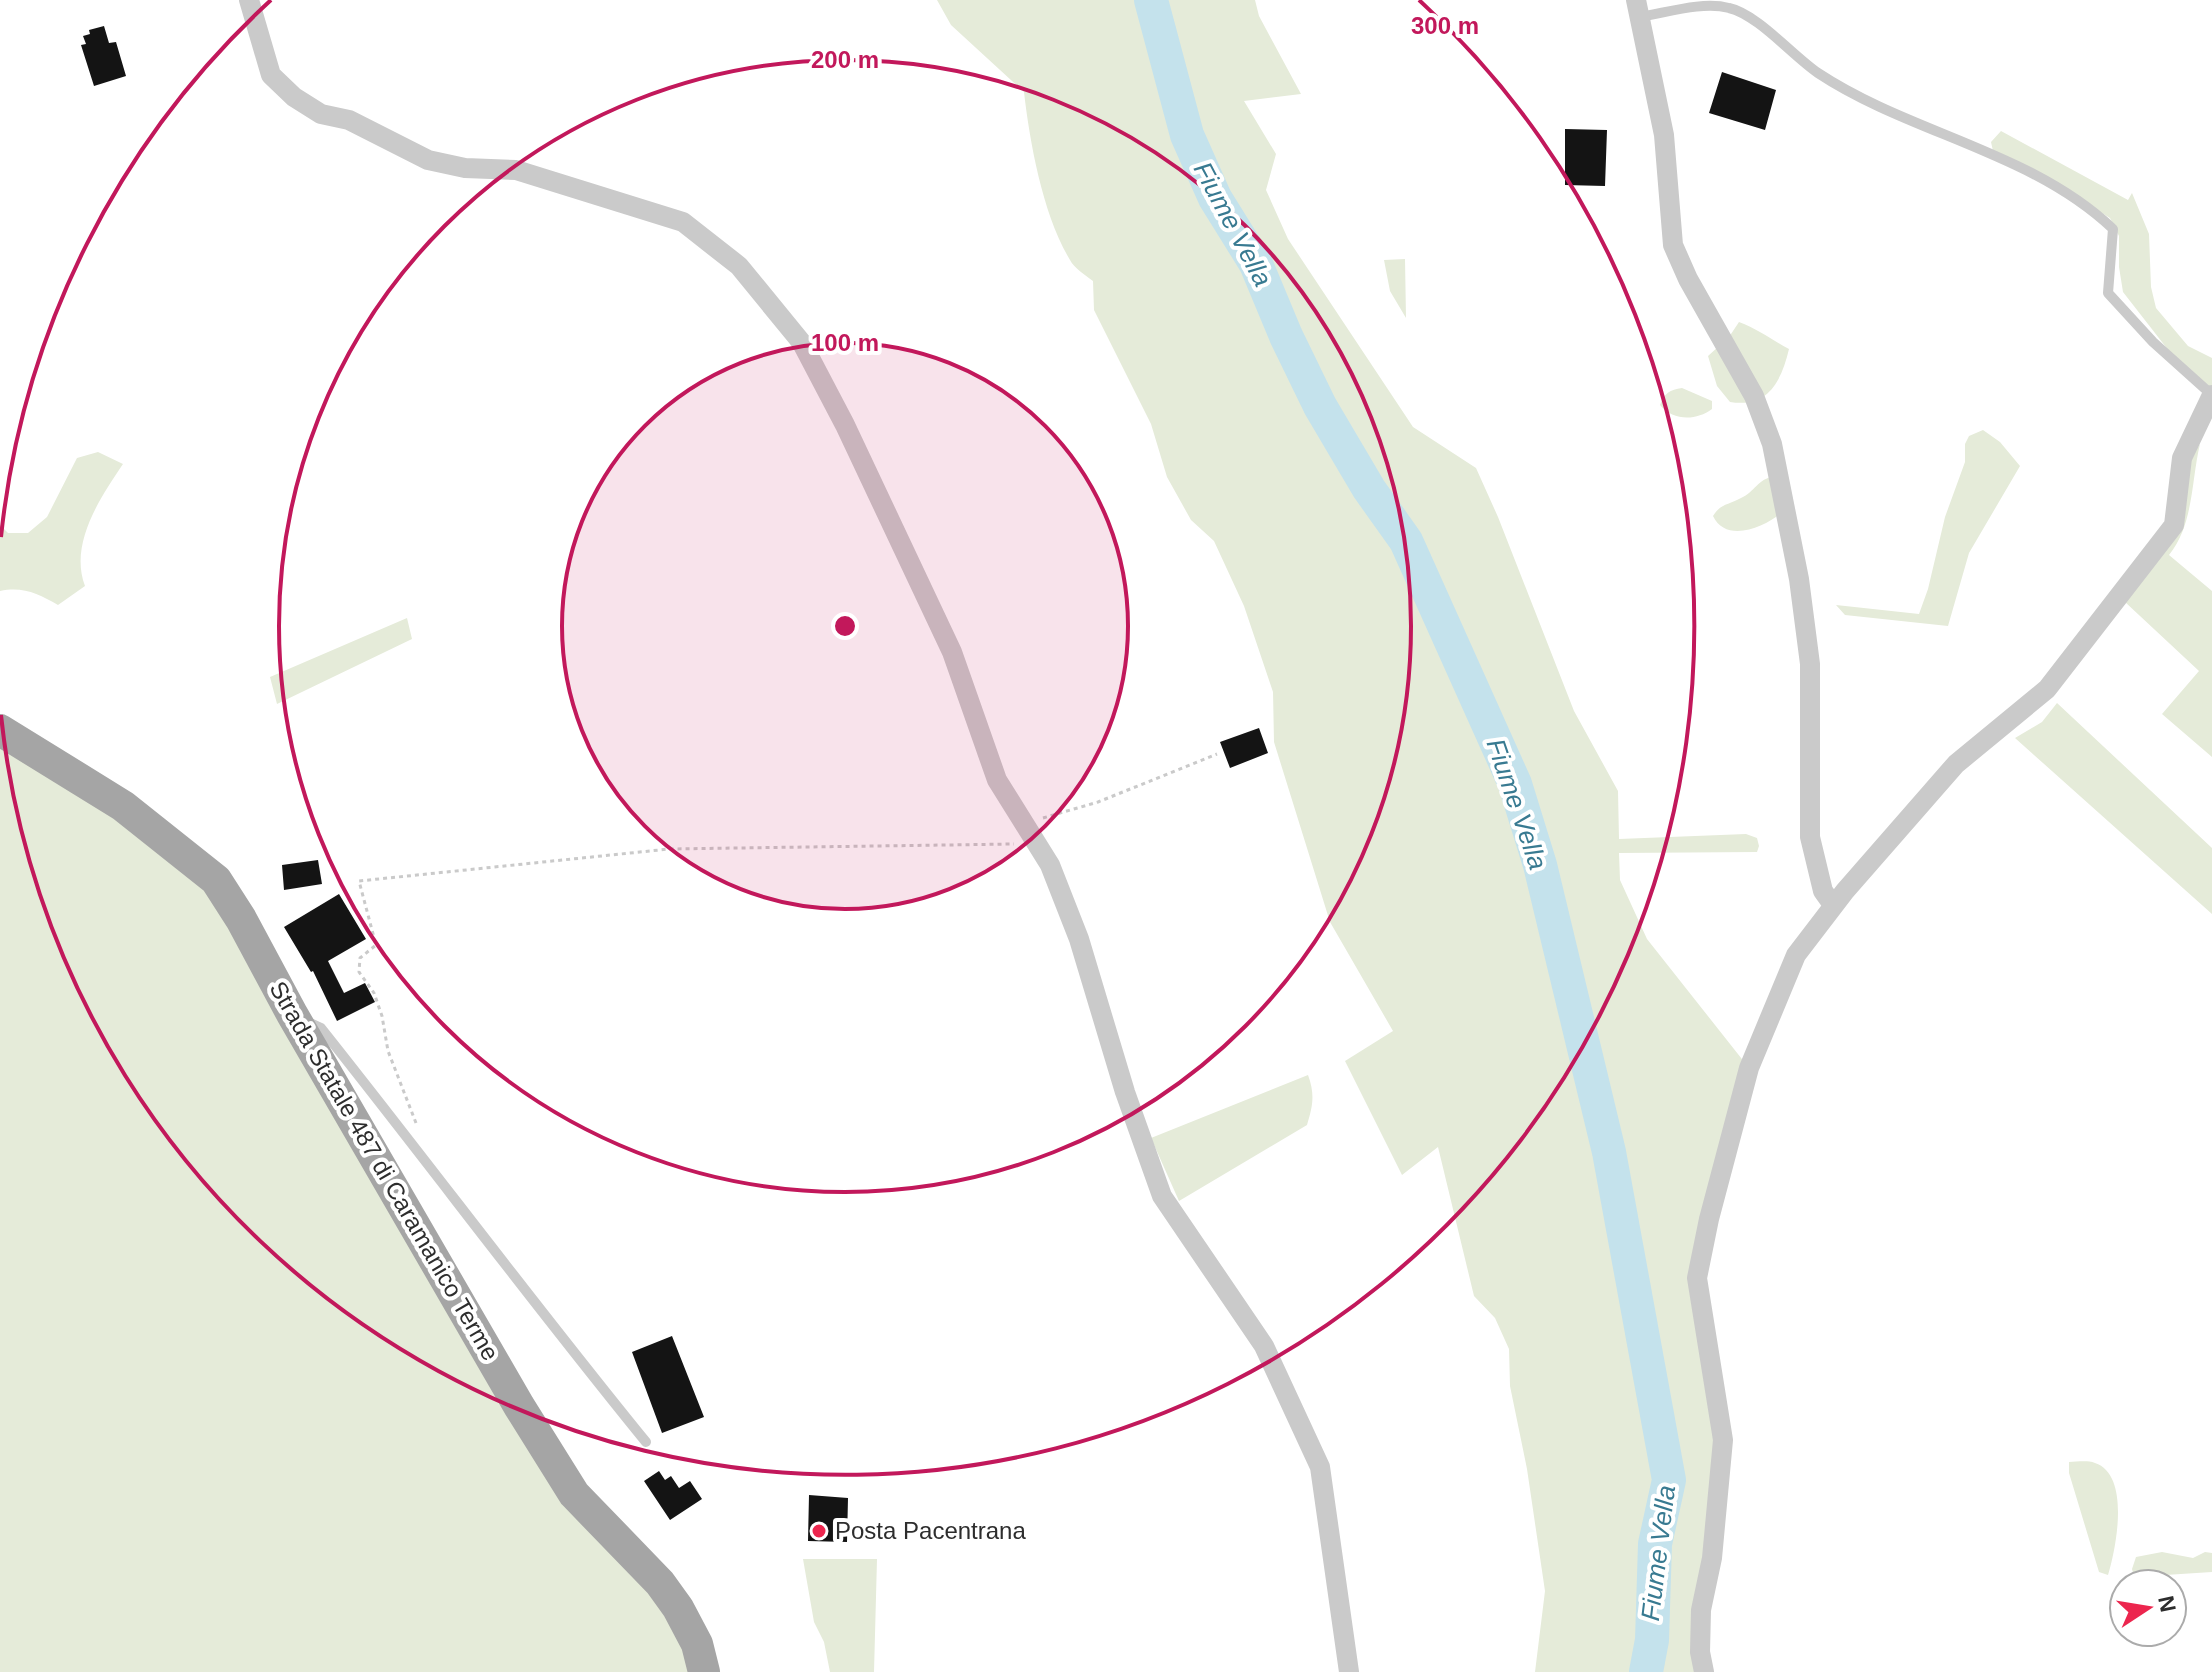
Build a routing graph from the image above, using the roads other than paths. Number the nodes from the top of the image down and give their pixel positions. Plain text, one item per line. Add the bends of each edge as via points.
1 (249, 0) edge
2 (1638, 9) edge
3 (2212, 395) edge
4 (0, 730) edge
5 (1833, 905) junction
6 (292, 1014) junction
7 (646, 1442) dead end
8 (704, 1672) edge
9 (1349, 1672) edge
10 (1704, 1672) edge

1 - 9 street via 271,75 321,114 349,120 428,160 516,170 683,222 739,266 802,343 952,652 997,780 1050,865 1162,1196 1264,1346 1320,1467
2 - 3 lane via 1730,8 1851,93 1964,141 2091,208 2113,229 2108,293
2 - 5 street via 1664,135 1673,245 1754,396 1772,444 1810,664 1810,837 1823,891
3 - 5 street via 2182,458 2174,525 2047,689 1956,764
4 - 6 main road, Strada Statale 487 di Caramanico Terme via 123,806 216,880
5 - 10 street via 1796,955 1749,1068 1697,1278 1723,1440 1712,1558 1701,1610
6 - 7 lane via 321,1028
6 - 8 main road, Strada Statale 487 di Caramanico Terme via 527,1419 574,1494 678,1608 697,1644

